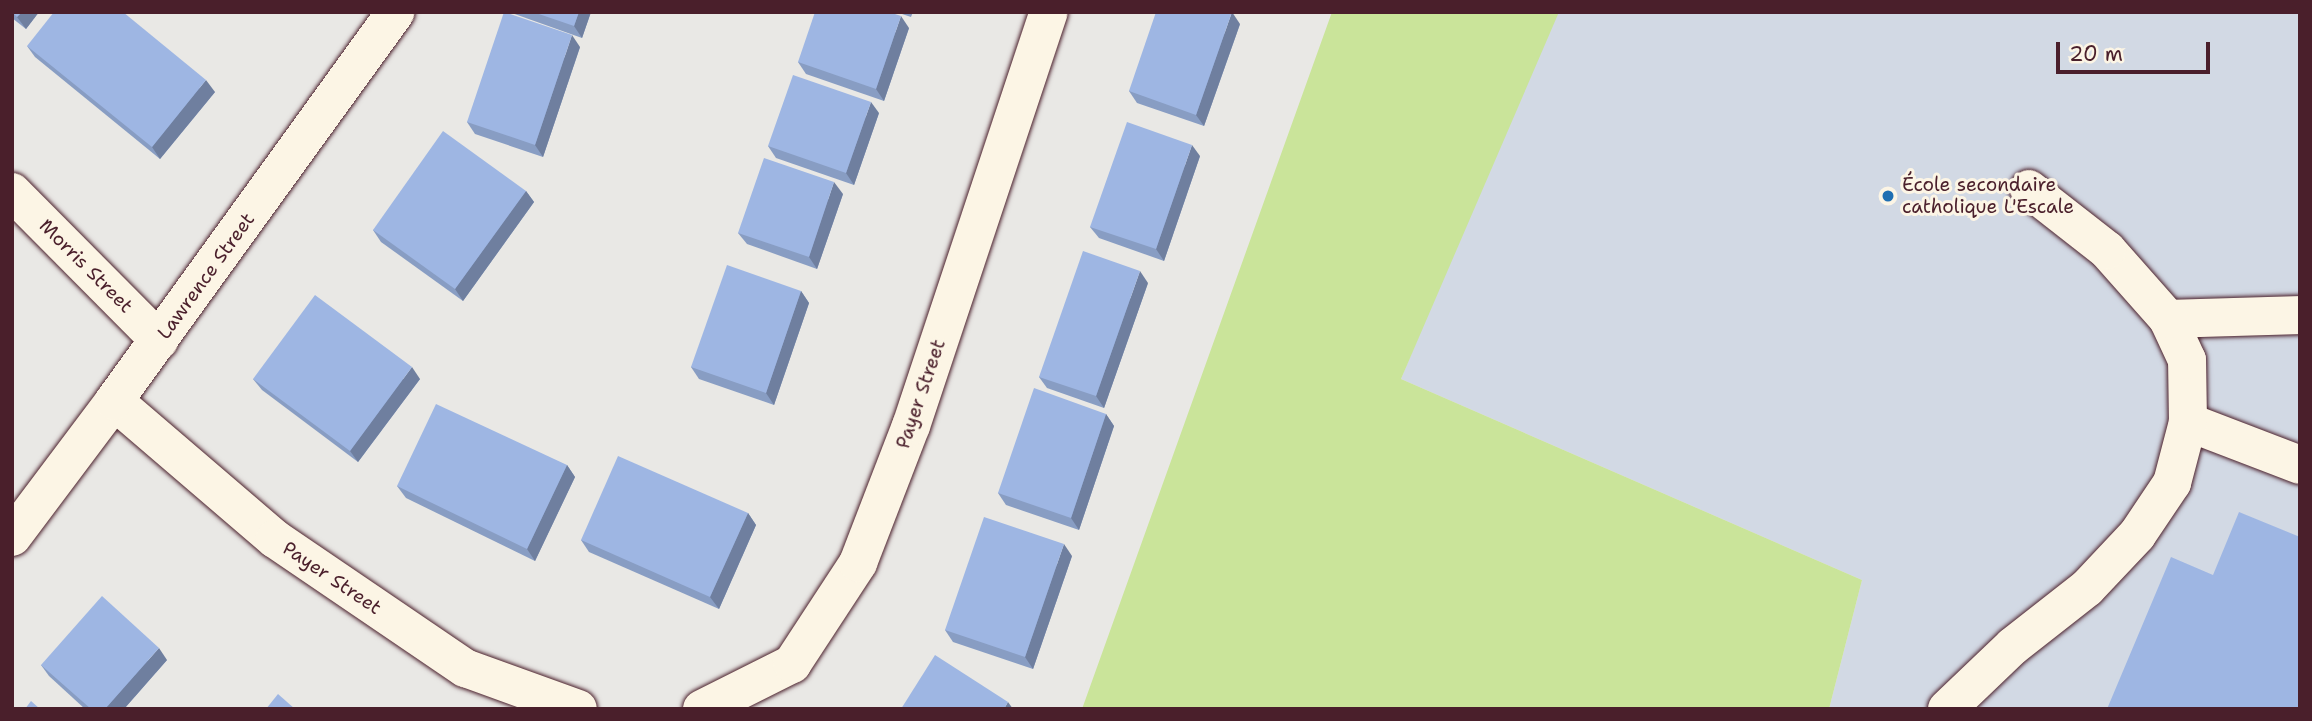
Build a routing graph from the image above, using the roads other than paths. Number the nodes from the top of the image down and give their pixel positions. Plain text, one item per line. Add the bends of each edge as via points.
1 (396, 12) edge
2 (1049, 12) edge
3 (2029, 189) dead end
4 (12, 192) edge
5 (2300, 315) edge
6 (2168, 319) junction
7 (159, 340) junction
8 (114, 401) junction
9 (2188, 422) junction
10 (2300, 465) edge
11 (12, 537) edge
12 (578, 709) edge
13 (702, 709) edge
14 (1947, 709) edge

1 - 7 street, Lawrence Street
2 - 13 street, Payer Street via 911,426 858,564 792,664
3 - 6 street via 2107,250
4 - 7 street, Morris Street
5 - 6 street
6 - 9 street via 2187,360
7 - 8 street, Lawrence Street
8 - 11 street, Lawrence Street
8 - 12 street, Payer Street via 275,539 465,668
9 - 10 street
9 - 14 street via 2172,483 2137,535 2087,588 2013,646

